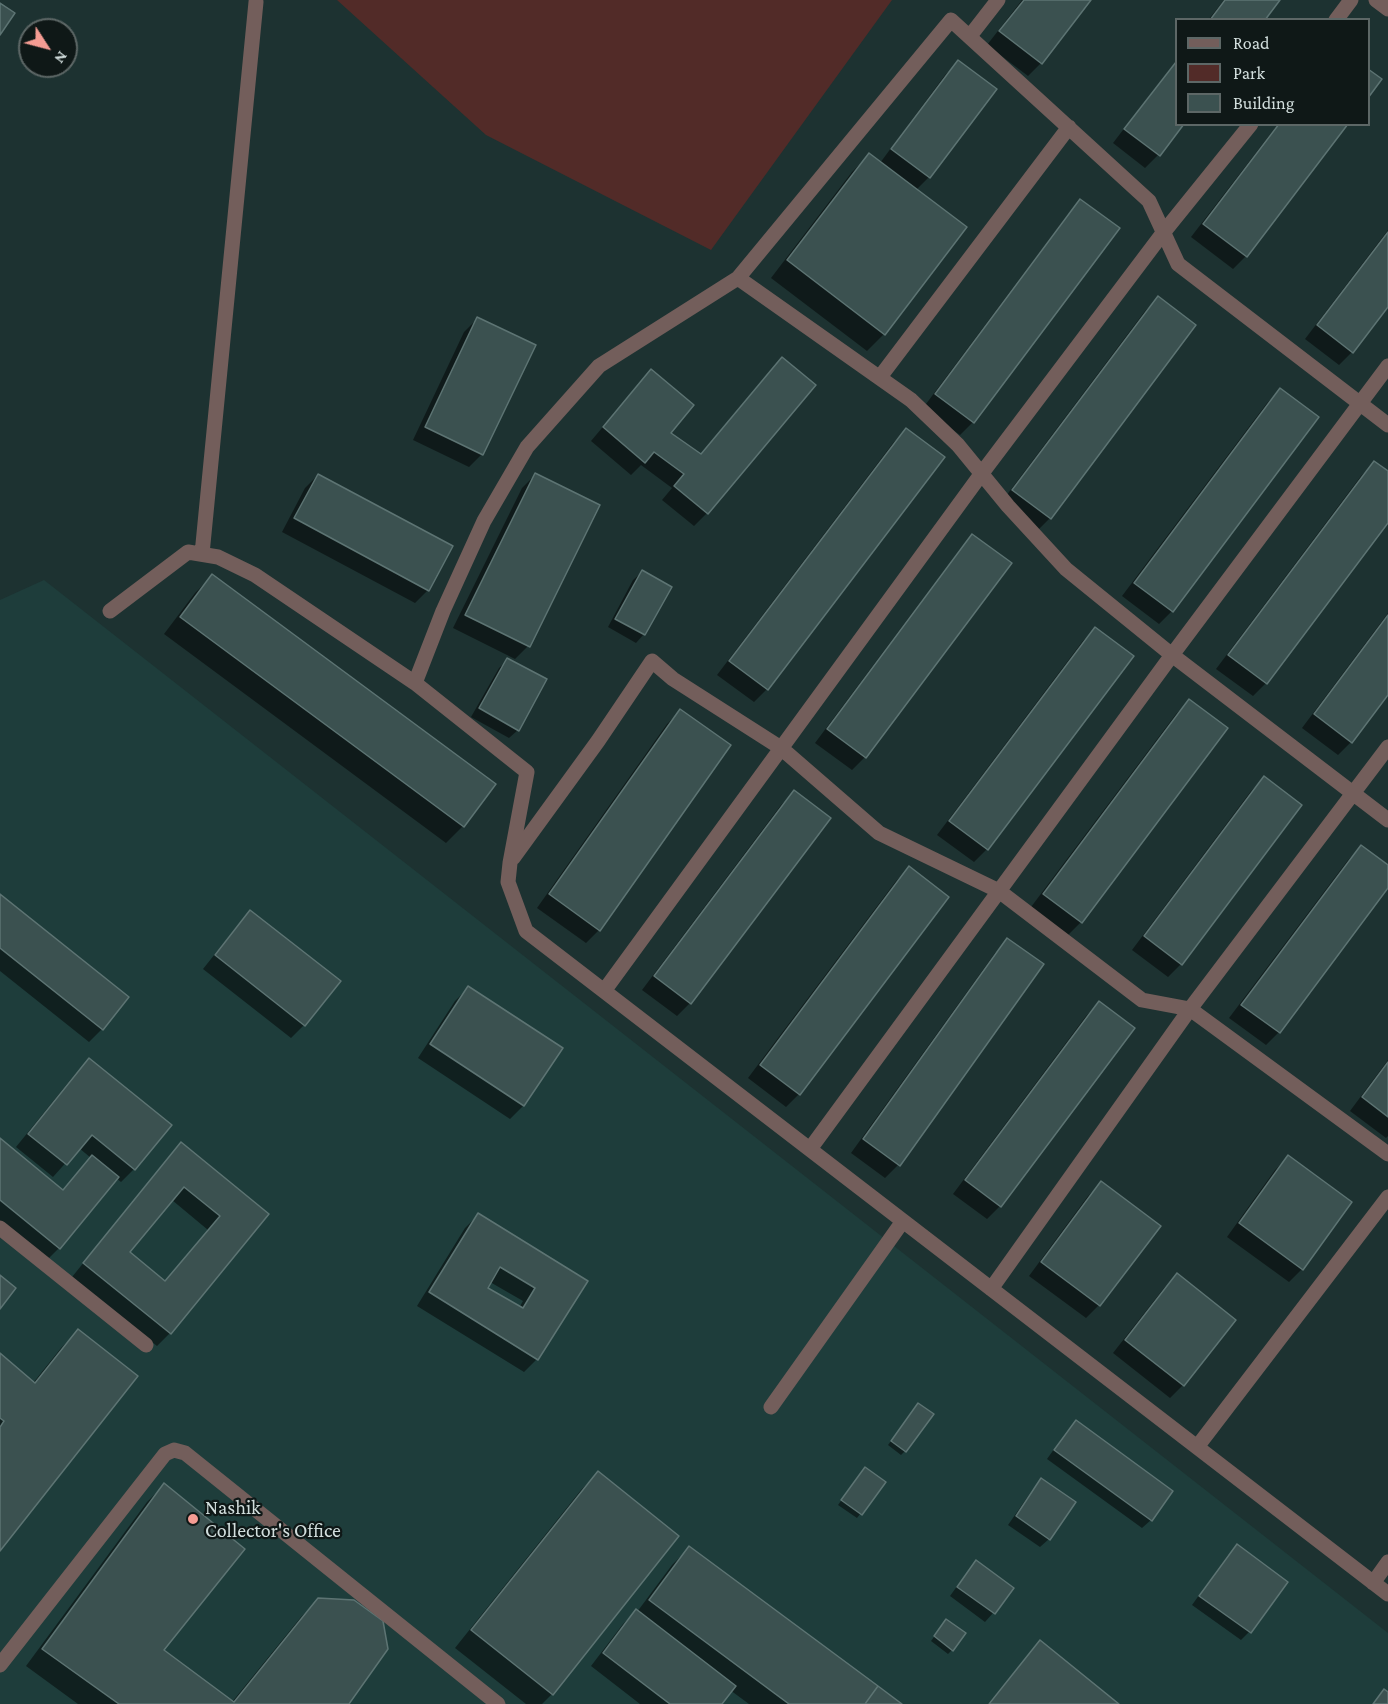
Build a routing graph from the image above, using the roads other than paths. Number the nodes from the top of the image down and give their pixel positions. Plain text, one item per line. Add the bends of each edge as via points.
1 (998, 0) edge
2 (1352, 0) edge
3 (1376, 0) edge
4 (256, 2) dead end
5 (1388, 9) edge
6 (1338, 18) edge
7 (970, 36) junction
8 (1249, 126) edge
9 (1069, 127) junction
10 (1164, 233) junction
11 (738, 278) junction
12 (1388, 366) edge
13 (880, 377) junction
14 (1360, 403) junction
15 (1388, 424) edge
16 (982, 473) junction
17 (202, 554) junction
18 (110, 611) dead end
19 (1173, 655) junction
20 (415, 683) junction
21 (1388, 747) edge
22 (782, 748) junction
23 (1354, 794) junction
24 (1388, 820) edge
25 (510, 863) junction
26 (999, 891) junction
27 (604, 991) junction
28 (1190, 1009) junction
29 (810, 1149) junction
30 (1388, 1154) edge
31 (1388, 1197) edge
32 (903, 1221) junction
33 (0, 1228) edge
34 (991, 1288) junction
35 (146, 1345) dead end
36 (771, 1407) dead end
37 (1197, 1447) junction
38 (1388, 1562) edge
39 (1373, 1582) junction
40 (1388, 1594) edge
41 (0, 1665) edge
42 (498, 1704) edge

1 - 7 street
2 - 6 street
3 - 5 street
4 - 17 street
7 - 9 street
7 - 11 street via 951,20
8 - 10 street
9 - 10 street via 1149,201
9 - 13 street
10 - 14 street via 1178,264
10 - 16 street
11 - 13 street
11 - 20 street via 598,366 527,447 484,521
12 - 14 street
13 - 16 street via 958,445
14 - 15 street
14 - 19 street
16 - 19 street via 1066,569
16 - 22 street
17 - 18 street via 188,552
17 - 20 street via 218,557 255,575
19 - 23 street
19 - 26 street
20 - 25 street via 527,772
21 - 23 street
22 - 25 street via 673,679 652,661
22 - 26 street via 879,833
22 - 27 street
23 - 24 street
23 - 28 street
25 - 27 street via 508,882 526,931
26 - 28 street via 1142,1000
26 - 29 street
27 - 29 street
28 - 30 street
28 - 34 street
29 - 32 street
31 - 37 street
32 - 34 street
32 - 36 street
33 - 35 street
34 - 37 street
37 - 39 street
38 - 39 street
39 - 40 street
41 - 42 street via 165,1454 174,1450 185,1453

